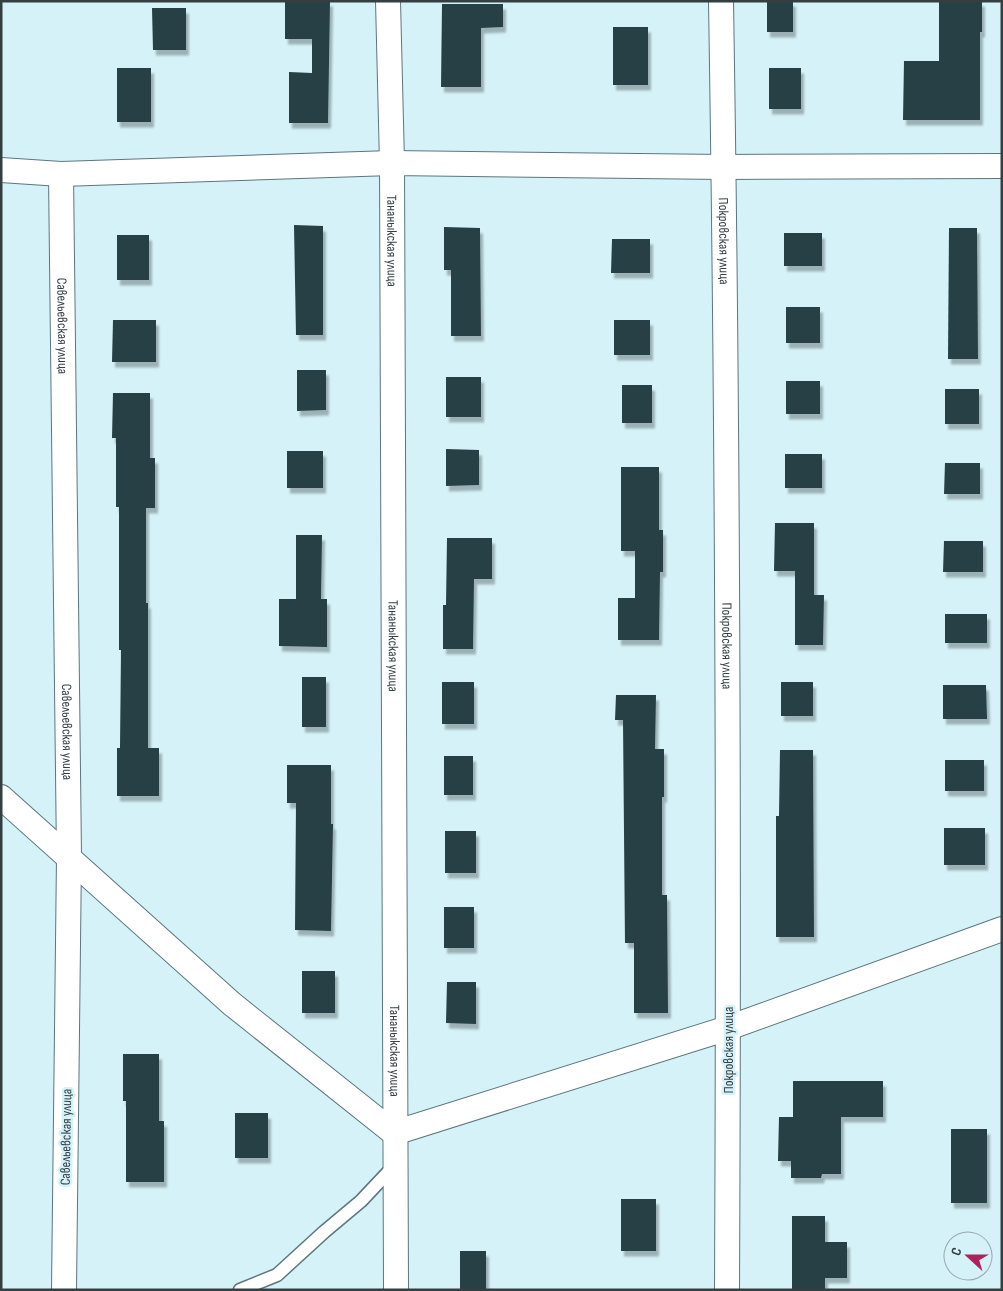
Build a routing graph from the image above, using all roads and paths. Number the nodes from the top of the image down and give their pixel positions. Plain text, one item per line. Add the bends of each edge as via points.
1 (388, 1) edge
2 (721, 1) edge
3 (392, 163) junction
4 (1002, 166) edge
5 (724, 167) junction
6 (1, 170) edge
7 (61, 174) junction
8 (1, 797) edge
9 (69, 857) junction
10 (1002, 929) edge
11 (728, 1028) junction
12 (394, 1133) junction
13 (394, 1166) junction
14 (64, 1290) edge
15 (240, 1290) edge
16 (396, 1290) edge
17 (727, 1290) edge

1 - 3 street, Тананыкская улица
2 - 5 street, Покровская улица
3 - 5 street
3 - 7 street
3 - 12 street, Тананыкская улица
4 - 5 street
5 - 11 street, Покровская улица
6 - 7 street
7 - 9 street, Савельевская улица
8 - 9 street
9 - 12 street via 232,1004
9 - 14 street, Савельевская улица
10 - 11 street
11 - 12 street
11 - 17 street, Покровская улица
12 - 13 street, Тананыкская улица
13 - 15 lane via 277,1275
13 - 16 street, Тананыкская улица

